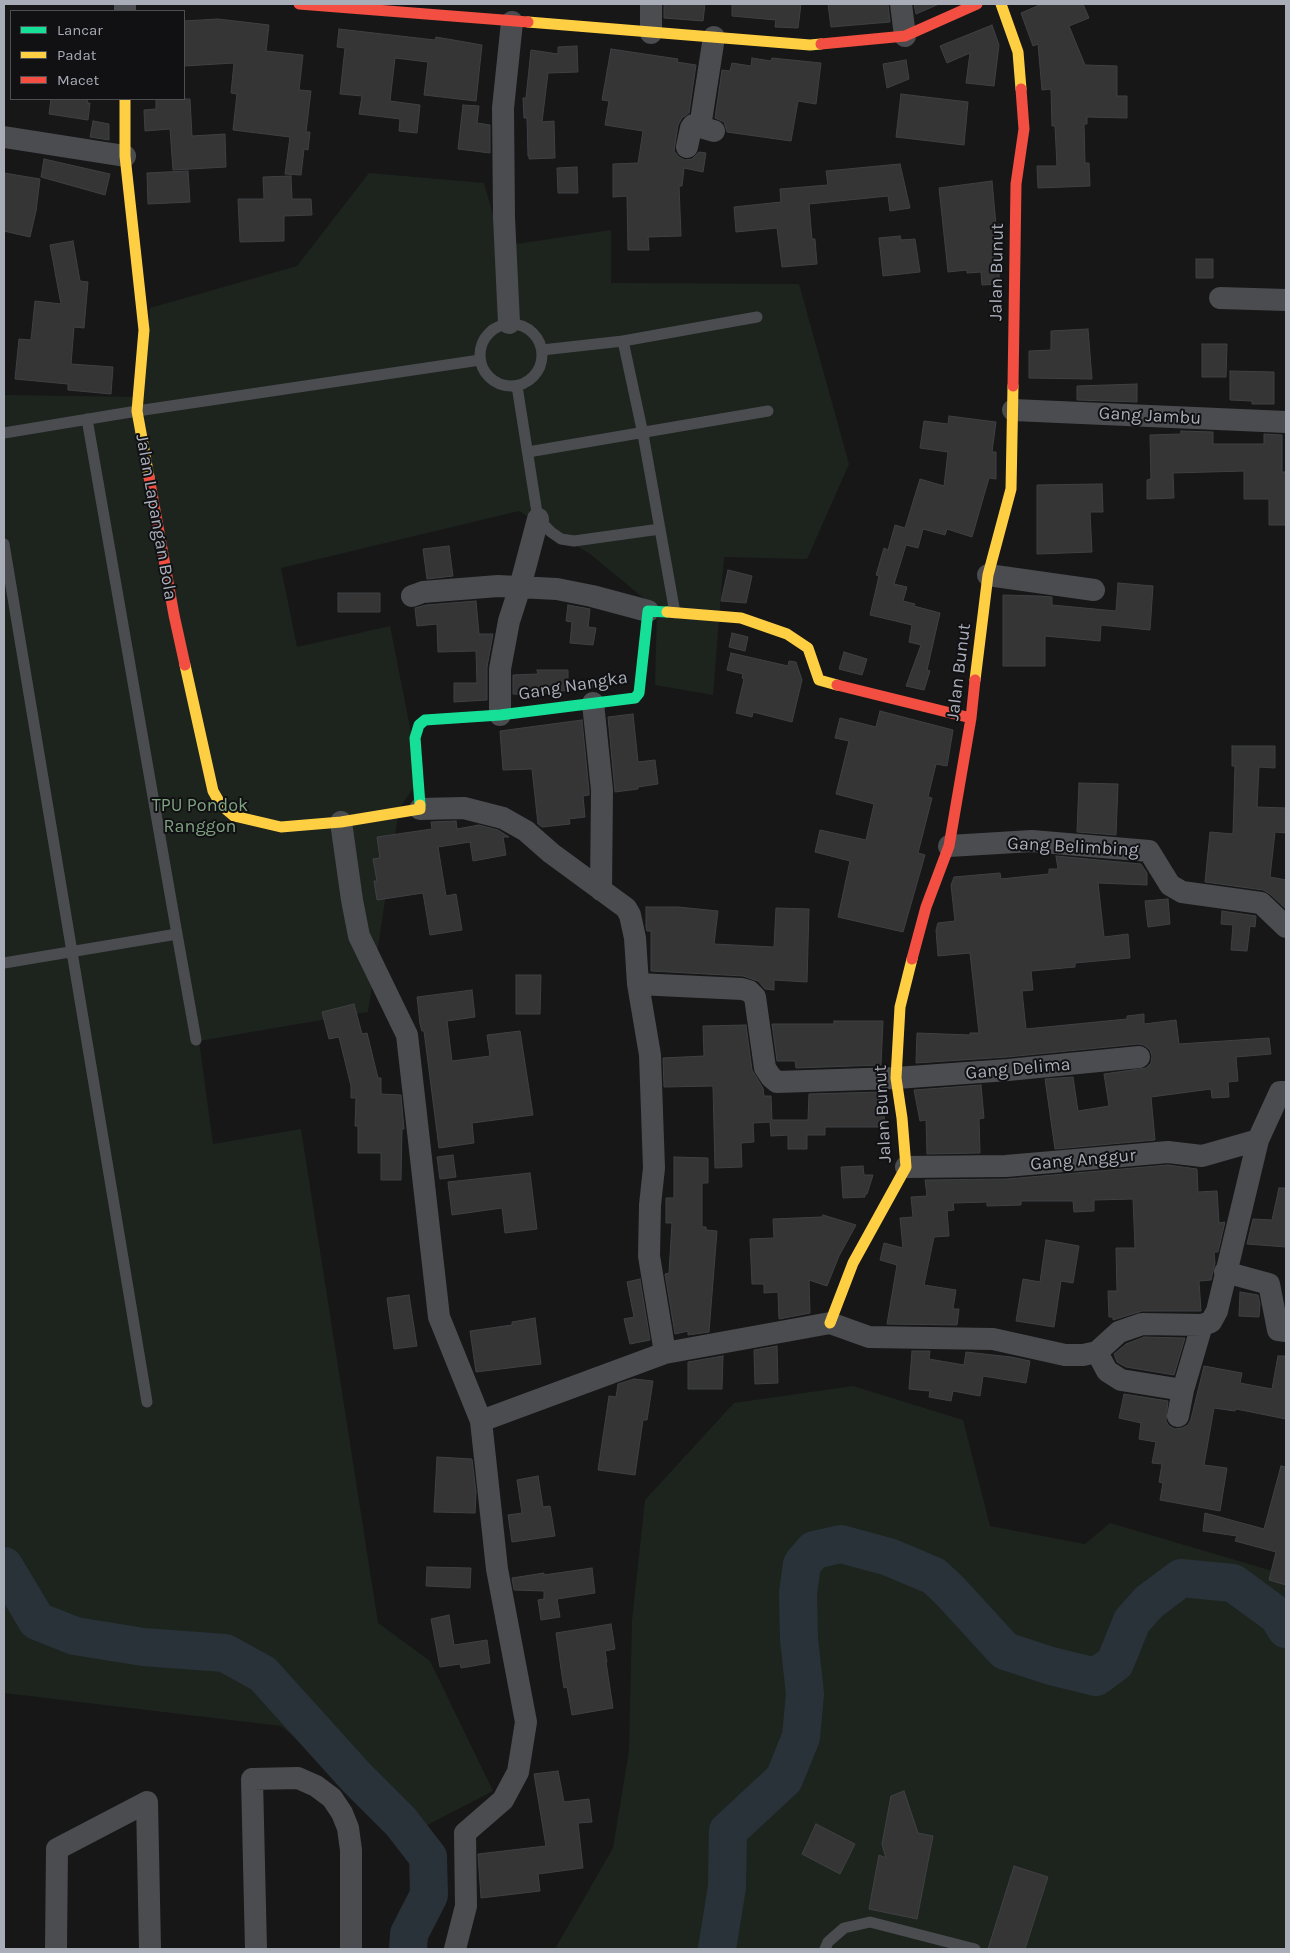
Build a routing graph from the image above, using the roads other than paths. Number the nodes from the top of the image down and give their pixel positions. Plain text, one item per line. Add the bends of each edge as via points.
1 (302, 4) edge
2 (651, 4) edge
3 (902, 4) edge
4 (977, 4) edge
5 (1001, 4) edge
6 (512, 22) junction
7 (651, 33) junction
8 (905, 36) junction
9 (714, 37) junction
10 (125, 100) edge
11 (4, 137) edge
12 (687, 148) dead end
13 (125, 156) junction
14 (1220, 298) dead end
15 (1286, 300) edge
16 (757, 317) dead end
17 (509, 323) junction
18 (623, 341) junction
19 (542, 350) junction
20 (480, 360) junction
21 (517, 386) junction
22 (1013, 410) junction
23 (137, 411) junction
24 (768, 411) dead end
25 (88, 419) junction
26 (1286, 422) edge
27 (4, 433) edge
28 (643, 434) junction
29 (528, 452) junction
30 (538, 520) junction
31 (660, 529) junction
32 (4, 544) edge
33 (988, 575) junction
34 (520, 586) junction
35 (1094, 590) dead end
36 (412, 596) dead end
37 (648, 611) junction
38 (675, 613) junction
39 (593, 703) junction
40 (500, 715) junction
41 (971, 718) junction
42 (420, 809) junction
43 (341, 822) junction
44 (948, 846) junction
45 (601, 890) junction
46 (1286, 927) edge
47 (177, 934) junction
48 (71, 951) junction
49 (4, 963) edge
50 (638, 984) junction
51 (196, 1040) dead end
52 (1139, 1056) dead end
53 (896, 1078) junction
54 (1286, 1092) edge
55 (1258, 1140) junction
56 (906, 1166) junction
57 (1225, 1272) junction
58 (830, 1323) junction
59 (1202, 1325) junction
60 (1286, 1331) edge
61 (1097, 1352) junction
62 (665, 1353) junction
63 (1183, 1390) junction
64 (147, 1402) dead end
65 (1178, 1416) dead end
66 (481, 1421) junction
67 (56, 1949) edge
68 (150, 1949) edge
69 (256, 1949) edge
70 (351, 1949) edge
71 (455, 1949) edge
72 (825, 1949) edge
73 (975, 1949) edge

1 - 6 street
2 - 7 street
3 - 8 street
4 - 8 street
5 - 22 street, Jalan Bunut via 1018,52 1024,129 1016,184
6 - 7 street
6 - 17 street via 503,108
7 - 9 street
8 - 9 street via 810,45
9 - 12 street via 707,129 693,126
10 - 13 street, Jalan Lapangan Bola
11 - 13 street
13 - 23 street, Jalan Lapangan Bola via 144,330
14 - 15 street
16 - 18 lane
17 - 19 lane via 524,326 536,336
17 - 20 lane via 492,329 482,343
18 - 19 lane
18 - 28 lane
19 - 21 lane via 542,362 537,373 528,382
20 - 21 lane via 487,376 500,385
20 - 23 lane
21 - 29 lane
22 - 26 street, Gang Jambu
22 - 33 street, Jalan Bunut via 1011,489
23 - 25 lane
23 - 43 street, Jalan Lapangan Bola via 174,615 213,791 221,805 234,816 281,826
24 - 28 lane
25 - 27 lane
25 - 47 lane
28 - 29 lane
28 - 31 lane
29 - 30 lane
30 - 31 lane via 561,539 574,541
30 - 34 street
31 - 38 lane
32 - 48 lane
33 - 35 street
33 - 41 street, Jalan Bunut
34 - 36 street via 460,588
34 - 37 street via 557,589
34 - 40 street via 500,669
37 - 38 street
37 - 39 street, Gang Nangka via 639,693 634,698
38 - 41 street via 741,618 768,626 808,648 819,680
39 - 40 street, Gang Nangka
39 - 45 street via 602,790
40 - 42 street, Gang Nangka via 425,720 419,725 415,738
41 - 44 street, Jalan Bunut
42 - 43 street
42 - 45 street via 464,808 503,818 526,831 551,854
43 - 66 street via 360,936 406,1035 440,1317
44 - 46 street, Gang Belimbing via 1032,841 1150,851 1170,885 1182,892 1261,902
44 - 53 street, Jalan Bunut via 926,907 900,1007
45 - 50 street via 626,908 630,915
47 - 48 lane
47 - 51 lane
48 - 49 lane
48 - 64 lane
50 - 53 street, Gang Delima via 749,992 755,997 765,1068 777,1082
50 - 62 street via 650,1055 654,1168 649,1256
52 - 53 street, Gang Delima
53 - 56 street, Jalan Bunut
54 - 55 street via 1280,1092
55 - 56 street, Gang Anggur via 1202,1156 1168,1152 1006,1166
55 - 57 street
56 - 58 street, Jalan Bunut via 853,1263
57 - 59 street via 1217,1311 1211,1322
57 - 60 street via 1269,1284 1278,1330
58 - 61 street via 869,1337 993,1339 1065,1355
58 - 62 street
59 - 61 street via 1142,1324 1118,1332
59 - 63 street
61 - 63 street via 1107,1371 1121,1380
62 - 66 street
63 - 65 street
66 - 71 street via 497,1569 526,1722 518,1772 503,1800 465,1833 466,1906
67 - 68 street via 57,1849 147,1802
69 - 70 street via 252,1779 280,1778 298,1778 316,1786 332,1798 342,1813 351,1850
72 - 73 lane via 844,1928 870,1922

